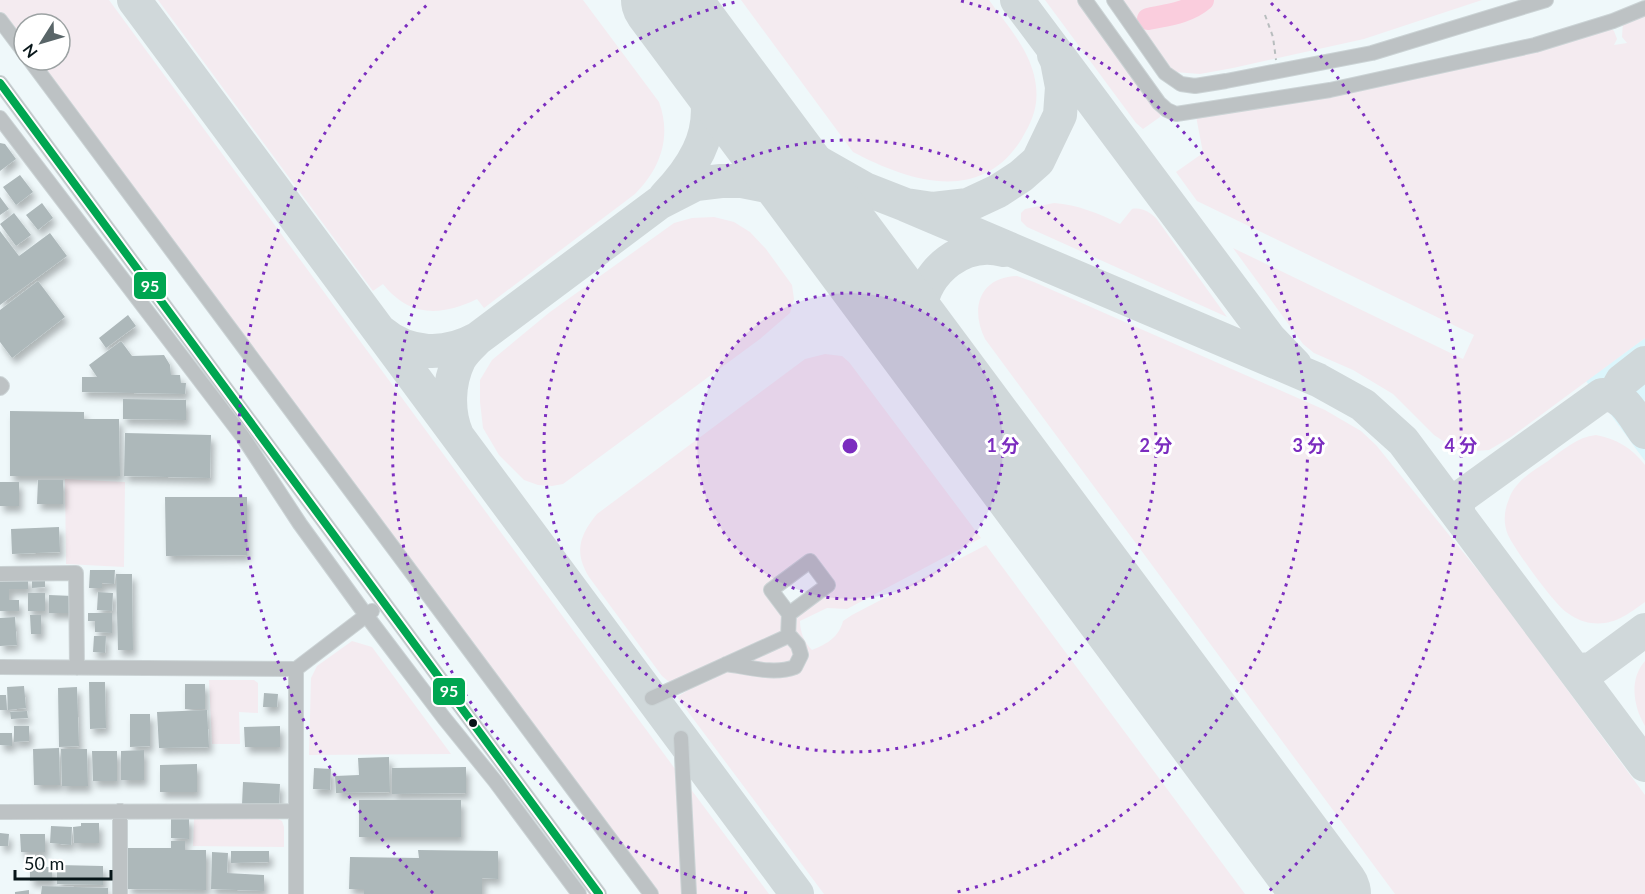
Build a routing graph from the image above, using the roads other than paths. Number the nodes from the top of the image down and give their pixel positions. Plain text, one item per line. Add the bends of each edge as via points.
1 (1085, 0) edge
2 (1114, 0) edge
3 (1546, 0) edge
4 (1645, 8) edge
5 (0, 20) edge
6 (12, 36) edge
7 (39, 72) edge
8 (0, 83) edge
9 (12, 99) junction
10 (0, 108) edge
11 (0, 118) edge
12 (0, 574) edge
13 (384, 603) junction
14 (366, 615) junction
15 (789, 615) dead end
16 (788, 637) junction
17 (726, 664) junction
18 (0, 667) edge
19 (77, 668) junction
20 (296, 669) junction
21 (651, 698) dead end
22 (681, 738) dead end
23 (296, 811) junction
24 (0, 812) edge
25 (120, 812) junction
26 (120, 894) edge
27 (296, 894) edge
28 (579, 894) edge
29 (599, 894) edge
30 (651, 894) edge
31 (689, 894) edge

1 - 4 street via 1159,103 1176,114 1330,90 1535,45
2 - 3 street via 1165,73 1181,84 1195,86 1372,53
5 - 6 street
7 - 30 street
8 - 9 street
9 - 10 street
9 - 13 street
11 - 14 street via 243,437
12 - 19 street via 76,573
13 - 14 street
13 - 29 street
14 - 20 street
14 - 28 street
15 - 16 street
16 - 17 street
16 - 17 street via 798,645 801,655 795,667 777,671
17 - 21 street
18 - 19 street
19 - 20 street
20 - 23 street
22 - 31 street
23 - 25 street
23 - 27 street
24 - 25 street
25 - 26 street

